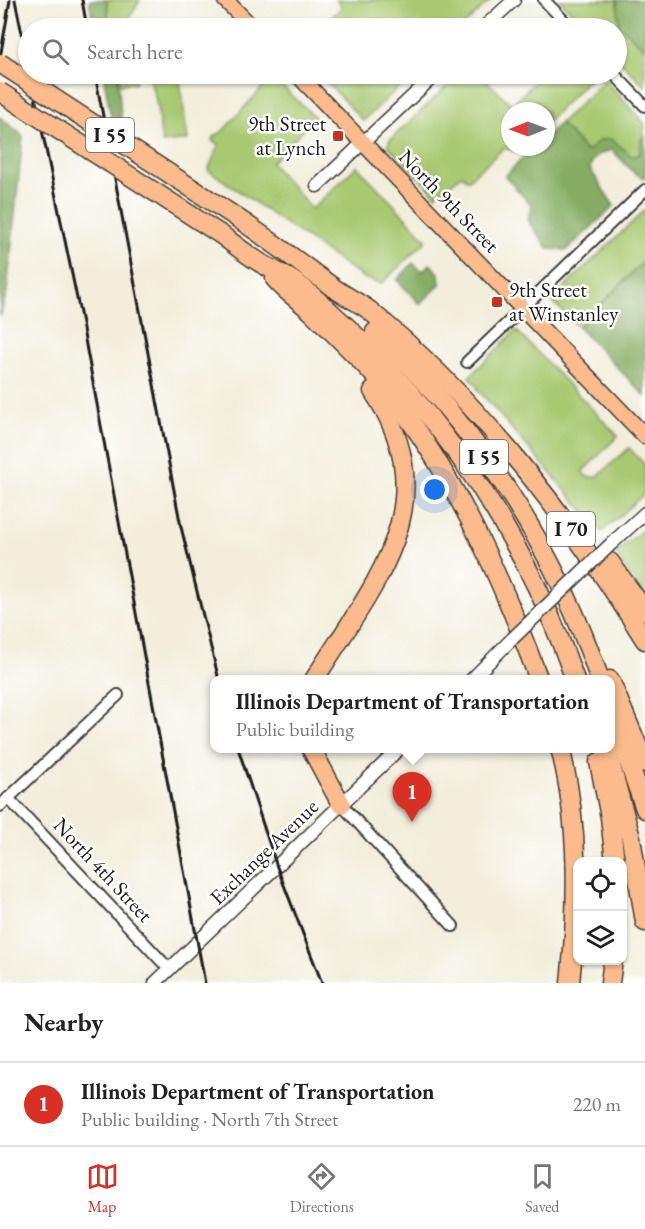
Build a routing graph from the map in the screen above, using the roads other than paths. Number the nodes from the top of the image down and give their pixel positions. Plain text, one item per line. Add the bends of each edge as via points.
1 (225, 0) edge
2 (513, 0) edge
3 (544, 0) edge
4 (243, 18) edge
5 (494, 18) edge
6 (561, 18) edge
7 (0, 63) edge
8 (18, 75) edge
9 (32, 84) edge
10 (307, 84) edge
11 (425, 84) edge
12 (624, 84) edge
13 (0, 92) edge
14 (645, 106) edge
15 (364, 142) junction
16 (317, 186) dead end
17 (645, 190) edge
18 (262, 264) junction
19 (336, 290) junction
20 (522, 308) junction
21 (344, 344) junction
22 (467, 362) dead end
23 (487, 426) junction
24 (645, 436) edge
25 (645, 513) edge
26 (537, 588) junction
27 (645, 612) edge
28 (645, 640) edge
29 (591, 652) junction
30 (317, 675) edge
31 (476, 675) edge
32 (537, 675) edge
33 (573, 675) edge
34 (582, 675) edge
35 (598, 675) edge
36 (607, 675) edge
37 (615, 692) edge
38 (118, 695) dead end
39 (615, 722) edge
40 (313, 753) edge
41 (395, 753) edge
42 (561, 753) edge
43 (597, 753) edge
44 (607, 753) edge
45 (645, 763) edge
46 (4, 802) edge
47 (341, 804) junction
48 (645, 809) edge
49 (615, 857) edge
50 (645, 922) edge
51 (453, 926) dead end
52 (612, 965) edge
53 (169, 969) junction
54 (155, 983) edge
55 (570, 983) edge
56 (610, 983) edge

1 - 4 main road
2 - 5 street
3 - 6 street
7 - 8 highway, I 55, bridge
9 - 19 highway, I 55, bridge via 264,234
10 - 15 main road, North 9th Street
11 - 15 street
12 - 14 street
13 - 18 highway, I 55, bridge
15 - 16 street
15 - 20 main road, North 9th Street
17 - 20 street
18 - 21 highway
18 - 26 highway, I 55 via 302,287 355,334 405,388 483,492
19 - 23 highway, I 70 via 382,322
19 - 29 highway, I 55 via 417,373 510,493 569,601
20 - 22 street
20 - 24 main road, North 9th Street
21 - 30 highway via 349,359 387,412 399,441 405,481 403,517 390,555
21 - 32 highway via 387,390 425,443 466,512 508,596
23 - 27 highway via 517,446 583,524
23 - 28 highway, I 70 via 561,515
25 - 31 street, bridge
26 - 33 highway, I 55
26 - 34 highway via 564,629
29 - 35 highway, I 55
29 - 36 highway
37 - 45 highway
38 - 46 street
39 - 48 highway
40 - 47 highway
41 - 47 street, Exchange Avenue
42 - 55 highway via 575,856
43 - 49 highway
44 - 50 highway via 631,838
46 - 53 street, North 4th Street
47 - 51 street
47 - 53 street, Exchange Avenue
52 - 56 highway
53 - 54 street, Exchange Avenue

